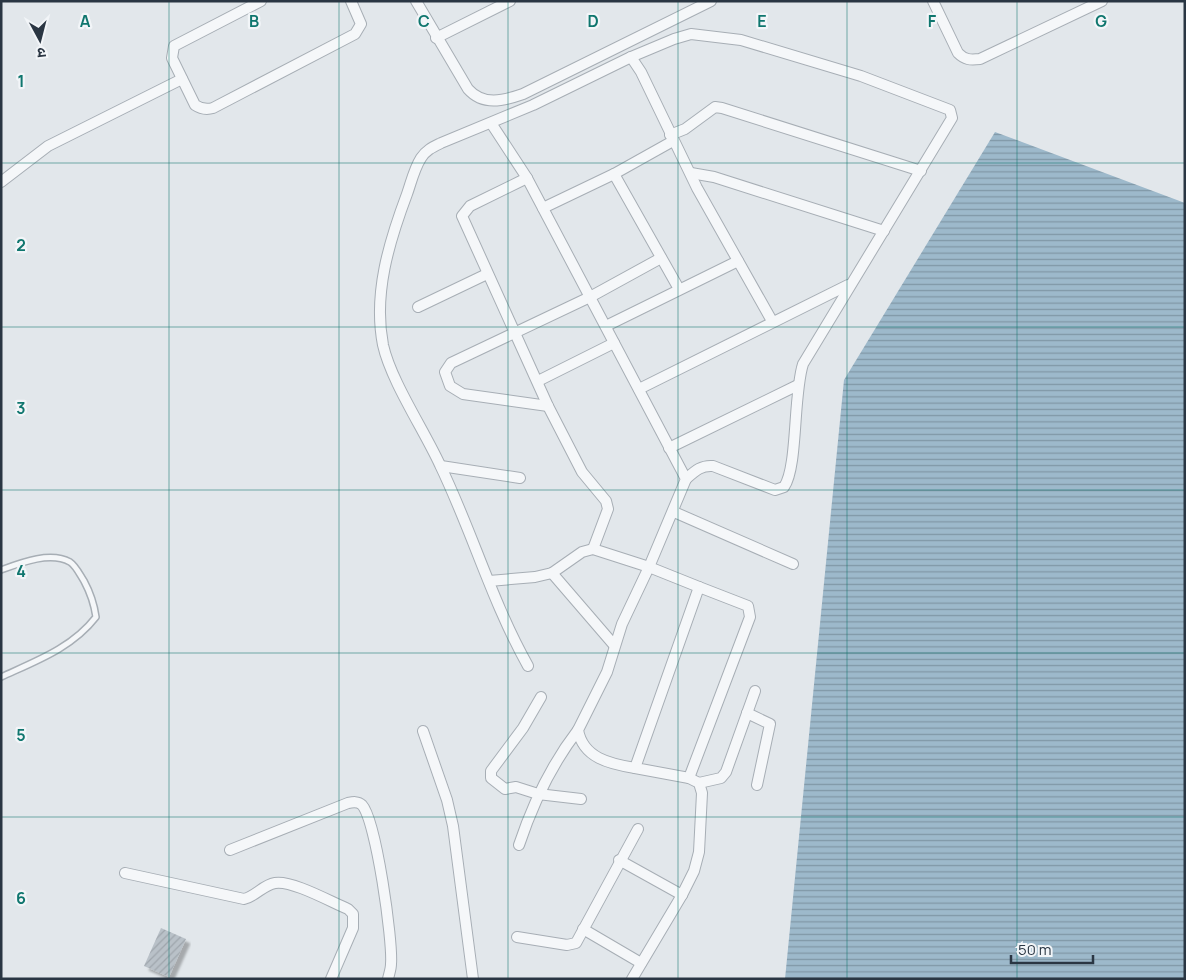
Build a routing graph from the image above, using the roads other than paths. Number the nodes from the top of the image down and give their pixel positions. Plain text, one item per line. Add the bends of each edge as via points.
1 (261, 1) edge
2 (351, 1) edge
3 (416, 1) edge
4 (510, 1) edge
5 (711, 1) edge
6 (933, 1) edge
7 (1102, 1) edge
8 (436, 38) junction
9 (631, 56) junction
10 (182, 79) junction
11 (491, 123) junction
12 (672, 138) junction
13 (921, 171) junction
14 (691, 173) junction
15 (614, 174) junction
16 (527, 178) junction
17 (1, 182) edge
18 (543, 208) junction
19 (884, 231) junction
20 (661, 258) junction
21 (738, 261) junction
22 (488, 274) junction
23 (850, 284) junction
24 (679, 289) junction
25 (590, 297) junction
26 (418, 307) dead end
27 (772, 321) junction
28 (606, 326) junction
29 (514, 334) junction
30 (614, 343) junction
31 (538, 382) junction
32 (798, 385) junction
33 (639, 389) junction
34 (548, 406) junction
35 (669, 448) junction
36 (441, 466) junction
37 (520, 478) dead end
38 (686, 479) junction
39 (674, 512) junction
40 (593, 550) junction
41 (793, 564) dead end
42 (649, 567) junction
43 (1, 570) edge
44 (552, 573) junction
45 (489, 581) junction
46 (699, 587) junction
47 (614, 645) junction
48 (528, 666) dead end
49 (1, 677) edge
50 (755, 690) dead end
51 (541, 697) dead end
52 (747, 713) junction
53 (578, 730) junction
54 (423, 732) dead end
55 (635, 768) junction
56 (694, 781) junction
57 (757, 785) dead end
58 (538, 794) junction
59 (581, 799) dead end
60 (638, 829) dead end
61 (519, 845) dead end
62 (230, 850) dead end
63 (619, 860) junction
64 (125, 873) dead end
65 (682, 895) junction
66 (583, 928) junction
67 (517, 937) dead end
68 (641, 963) junction
69 (331, 979) edge
70 (388, 979) edge
71 (473, 979) edge
72 (632, 979) edge

1 - 10 street via 177,43 171,51
2 - 10 street via 361,24 355,34 213,108 206,110 195,105
3 - 8 street
4 - 8 street
5 - 8 street via 523,94 503,100 484,101 474,97
6 - 7 street via 958,53 971,60 980,59
9 - 11 street
9 - 12 street
9 - 13 street via 691,34 741,40 861,76 950,110 952,118
10 - 17 street via 48,146
11 - 16 street
11 - 36 street via 428,149 420,159 396,223 384,270 379,309 384,347
12 - 13 street via 715,107
12 - 14 street
12 - 15 street
13 - 19 street
14 - 19 street via 714,177
14 - 21 street
15 - 18 street
15 - 20 street
16 - 18 street
16 - 22 street via 470,206 462,216
18 - 25 street
19 - 23 street
20 - 24 street
20 - 25 street
21 - 24 street
21 - 27 street
22 - 26 street
22 - 29 street
23 - 27 street
23 - 32 street via 810,349
24 - 28 street
25 - 28 street
25 - 29 street
27 - 33 street
28 - 30 street
29 - 31 street
29 - 34 street via 448,365 445,372 450,386 463,394
30 - 31 street
30 - 33 street
31 - 34 street
32 - 35 street
32 - 38 street via 790,470 784,487 775,490 713,466 696,469
33 - 35 street
34 - 40 street via 582,472 606,501 608,509
35 - 38 street
36 - 37 street
36 - 45 street
38 - 39 street
39 - 41 street
39 - 42 street
40 - 42 street
40 - 44 street via 582,552
42 - 46 street
42 - 47 street
43 - 49 lane via 50,558 70,562 94,599 96,617 86,630 60,650
44 - 45 street
44 - 47 street
45 - 48 street
46 - 55 street
46 - 56 street via 748,606 750,617
47 - 53 street via 604,679
50 - 52 street
51 - 58 street via 490,774 505,789 516,787
52 - 56 street via 726,772 721,778
52 - 57 street via 770,724
53 - 55 street via 585,748 596,758 613,765
53 - 58 street
54 - 71 street via 453,826
55 - 56 street
56 - 65 street via 702,793 699,852
58 - 59 street
58 - 61 street
60 - 63 street
62 - 70 street via 348,802 362,805 371,826 379,864 391,946
63 - 65 street
63 - 66 street
64 - 69 street via 244,899 254,897 267,885 288,884 348,909 353,914 353,928
65 - 68 street
66 - 67 street via 576,943 571,945
66 - 68 street
68 - 72 street

